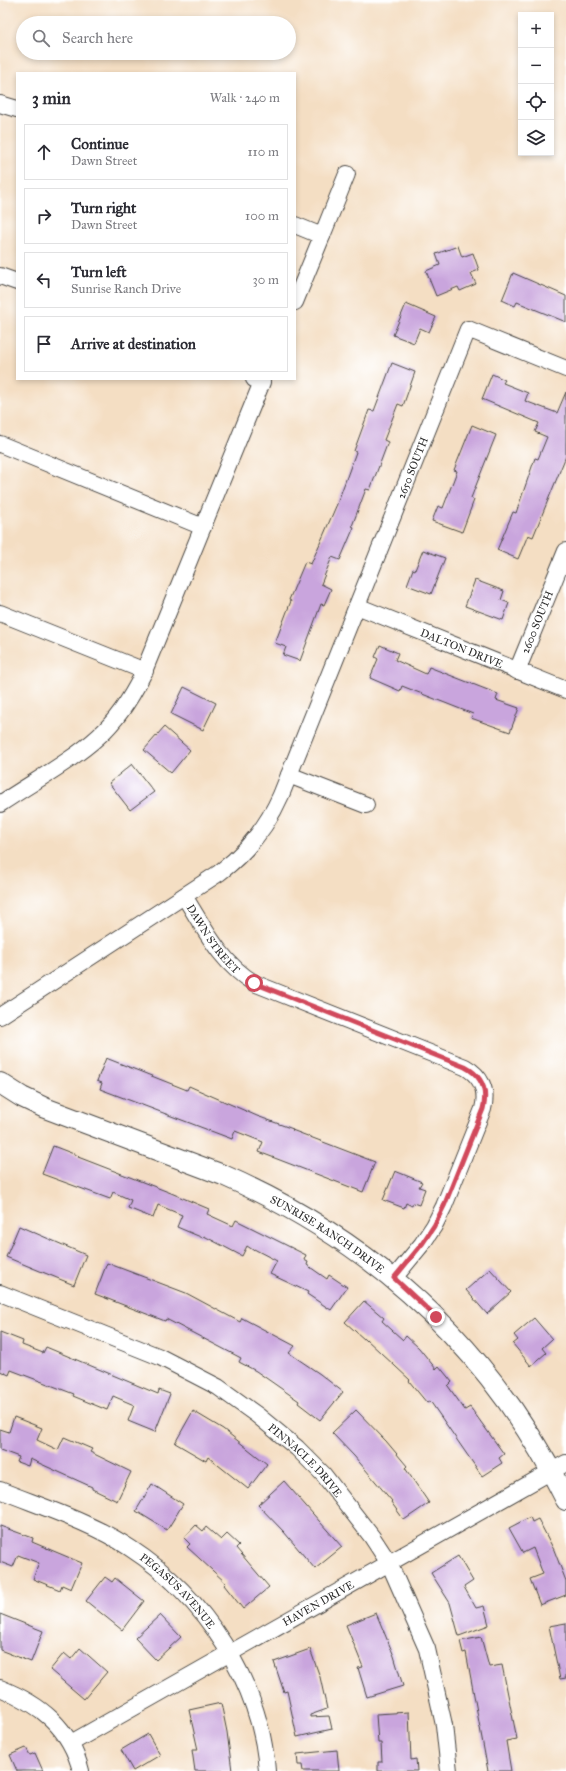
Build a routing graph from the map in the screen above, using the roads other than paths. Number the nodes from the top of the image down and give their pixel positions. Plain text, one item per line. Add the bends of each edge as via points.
1 (0, 104) edge
2 (16, 109) edge
3 (347, 174) dead end
4 (296, 225) edge
5 (322, 236) junction
6 (0, 276) edge
7 (16, 282) edge
8 (296, 300) edge
9 (566, 369) edge
10 (260, 380) edge
11 (0, 444) edge
12 (203, 527) junction
13 (566, 551) edge
14 (357, 606) junction
15 (0, 613) edge
16 (145, 671) junction
17 (517, 671) junction
18 (566, 690) edge
19 (289, 775) junction
20 (0, 804) edge
21 (366, 805) dead end
22 (184, 896) junction
23 (0, 1016) edge
24 (0, 1083) edge
25 (394, 1278) junction
26 (0, 1293) edge
27 (559, 1467) edge
28 (0, 1490) edge
29 (566, 1500) edge
30 (389, 1563) junction
31 (229, 1653) junction
32 (0, 1688) edge
33 (71, 1743) junction
34 (81, 1771) edge
35 (267, 1771) edge
36 (449, 1771) edge

1 - 2 street
3 - 5 street
4 - 5 street
5 - 8 street
6 - 7 street
9 - 14 street, 2650 SOUTH via 468,329
10 - 12 street
11 - 12 street
12 - 16 street
13 - 17 street, 2600 SOUTH
14 - 17 street, DALTON DRIVE
14 - 19 street, 2650 SOUTH
15 - 16 street
16 - 20 street via 125,707 100,736
17 - 18 street, DALTON DRIVE
19 - 21 street
19 - 22 street, 2650 SOUTH via 274,811 255,841 232,864
22 - 23 street, 2650 SOUTH
22 - 25 street, DAWN STREET via 220,953 254,983 465,1067 481,1081 485,1095 483,1109 444,1206 422,1244
24 - 25 street, SUNRISE RANCH DRIVE via 45,1108 252,1188 306,1217
25 - 27 street, SUNRISE RANCH DRIVE via 475,1358
26 - 30 street, PINNACLE DRIVE via 160,1358 218,1387 258,1415 323,1474
27 - 29 street, SUNRISE RANCH DRIVE
27 - 30 street, HAVEN DRIVE
28 - 31 street, PEGASUS AVENUE via 130,1547 187,1596 212,1626
30 - 31 street, HAVEN DRIVE
30 - 36 street, PINNACLE DRIVE via 427,1649 444,1725
31 - 33 street, HAVEN DRIVE
31 - 35 street, PEGASUS AVENUE via 255,1712
32 - 33 street via 22,1698 47,1715 61,1728
33 - 34 street

